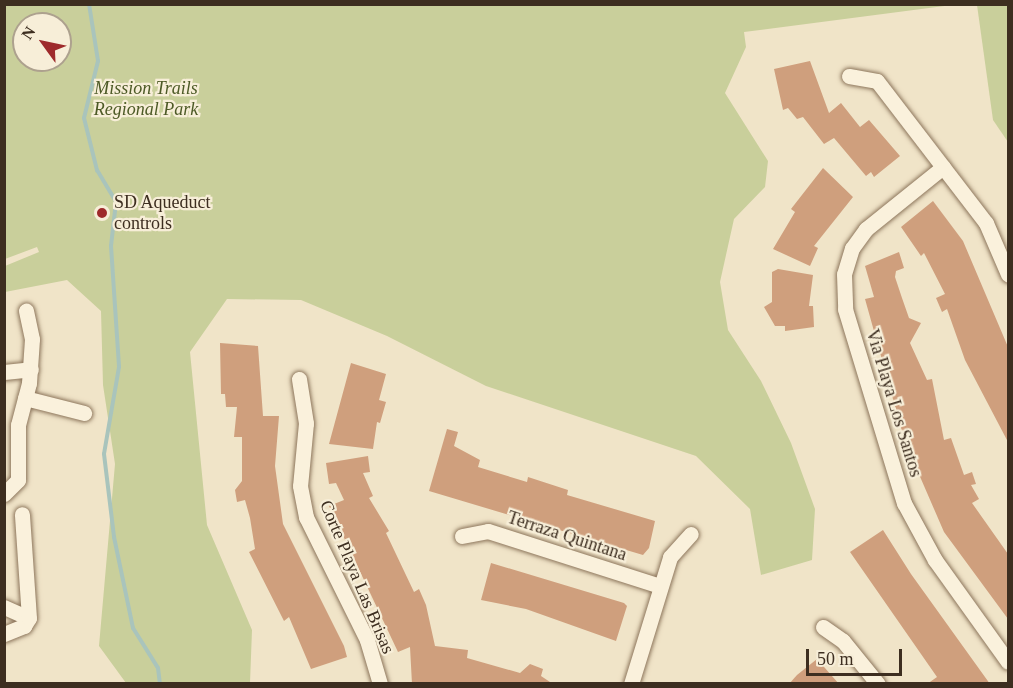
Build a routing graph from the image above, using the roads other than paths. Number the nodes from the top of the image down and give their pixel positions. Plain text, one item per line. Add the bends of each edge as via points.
1 (849, 76) dead end
2 (943, 167) junction
3 (1008, 274) edge
4 (26, 310) dead end
5 (31, 369) junction
6 (4, 372) edge
7 (299, 378) dead end
8 (25, 398) junction
9 (84, 413) dead end
10 (4, 494) edge
11 (22, 514) dead end
12 (691, 534) dead end
13 (462, 536) dead end
14 (660, 586) junction
15 (4, 607) edge
16 (29, 618) junction
17 (823, 627) dead end
18 (4, 634) edge
19 (1008, 662) edge
20 (380, 684) edge
21 (630, 684) edge
22 (878, 684) edge

1 - 2 street via 877,81
2 - 3 street via 986,223
2 - 19 street, Via Playa Los Santos via 866,230 852,248 844,274 845,309 904,502 935,560
4 - 5 street via 32,339
5 - 6 street
5 - 8 street
7 - 20 street, Corte Playa Las Brisas via 306,423 300,486 306,517 367,640
8 - 9 street
8 - 10 street via 17,444 18,480
11 - 16 street
12 - 14 street via 670,557
13 - 14 street, Terraza Quintana via 488,531
14 - 21 street
15 - 16 street
16 - 18 street via 24,626
17 - 22 street via 843,641

